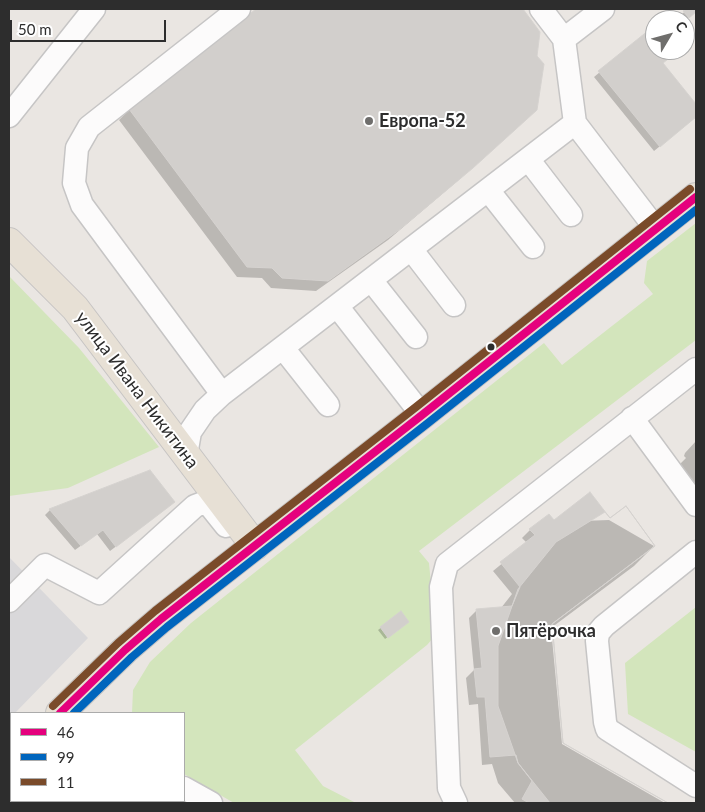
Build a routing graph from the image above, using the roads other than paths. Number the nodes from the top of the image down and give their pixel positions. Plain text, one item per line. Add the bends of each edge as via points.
1 (94, 9) edge
2 (239, 9) edge
3 (541, 9) edge
4 (603, 9) edge
5 (564, 39) junction
6 (9, 116) edge
7 (575, 123) junction
8 (528, 159) junction
9 (488, 190) junction
10 (696, 197) edge
11 (571, 215) dead end
12 (656, 229) junction
13 (9, 242) edge
14 (532, 246) dead end
15 (411, 249) junction
16 (371, 280) junction
17 (454, 305) dead end
18 (337, 306) junction
19 (416, 337) dead end
20 (282, 348) junction
21 (696, 369) edge
22 (222, 394) junction
23 (328, 405) dead end
24 (422, 415) junction
25 (632, 418) junction
26 (186, 454) junction
27 (696, 505) edge
28 (251, 549) junction
29 (696, 552) edge
30 (9, 602) edge
31 (61, 712) edge
32 (696, 786) edge
33 (185, 789) edge
34 (211, 803) edge
35 (456, 803) edge

1 - 6 street
2 - 22 street via 89,127 78,148 74,184 82,205
3 - 5 street
4 - 5 street
5 - 7 street
7 - 8 street
7 - 12 street
8 - 9 street
8 - 11 street
9 - 14 street
9 - 15 street
10 - 12 main road
12 - 24 main road
13 - 26 main road, улица Ивана Никитина via 75,308
15 - 16 street
15 - 17 street
16 - 18 street
16 - 19 street
18 - 20 street
18 - 24 street
20 - 22 street
20 - 23 street
21 - 25 street
22 - 26 street via 205,410 190,432
24 - 28 main road
25 - 27 street
25 - 35 street via 447,564 441,587 449,788
26 - 28 main road, улица Ивана Никитина
28 - 30 street via 210,506 203,503 195,506 99,593 45,565
28 - 31 main road via 161,619
29 - 32 street via 604,626 597,641 607,729
33 - 34 street

